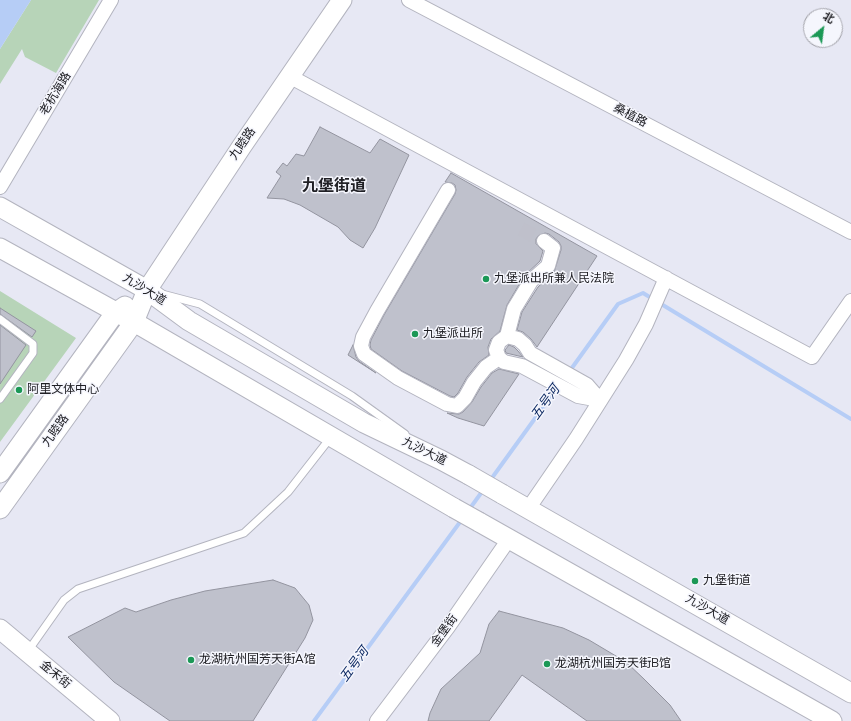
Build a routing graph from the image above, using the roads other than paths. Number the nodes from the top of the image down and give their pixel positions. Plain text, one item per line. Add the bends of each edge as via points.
1 (111, 0) edge
2 (342, 0) edge
3 (409, 0) edge
4 (290, 76) junction
5 (0, 187) edge
6 (448, 190) dead end
7 (0, 207) edge
8 (851, 232) edge
9 (544, 242) tunnel mouth
10 (0, 248) edge
11 (666, 278) junction
12 (147, 290) junction
13 (851, 301) edge
14 (115, 313) junction
15 (0, 319) edge
16 (134, 322) junction
17 (507, 336) junction
18 (499, 358) junction
19 (555, 375) junction
20 (0, 399) edge
21 (600, 400) junction
22 (331, 436) junction
23 (0, 473) edge
24 (528, 509) junction
25 (0, 510) edge
26 (509, 539) junction
27 (0, 629) edge
28 (28, 652) junction
29 (851, 693) edge
30 (828, 719) edge
31 (110, 721) edge
32 (377, 721) edge

1 - 5 street, 老杭海路
2 - 4 main road, 九睦路
3 - 8 street, 桑植路
4 - 11 street
4 - 12 main road, 九睦路
6 - 18 street via 377,311 361,346 364,354 398,378 447,404 457,406 466,398 486,367
7 - 12 main road, 九沙大道
9 - 17 street via 553,248 548,266 532,281 514,309
10 - 14 main road
11 - 13 street via 812,357
11 - 21 street via 646,324
12 - 14 main road, 九睦路
12 - 16 main road, 九睦路
12 - 24 main road, 九沙大道, bridge via 190,321 364,423 469,475
14 - 16 main road
14 - 23 main road, 九睦路
15 - 20 lane via 33,344 32,353
16 - 22 main road
16 - 25 main road, 九睦路
17 - 18 street via 499,342 496,350
17 - 19 street via 518,339
18 - 19 street via 504,362
19 - 21 street via 571,384 578,396
21 - 24 street
22 - 26 main road, bridge
22 - 28 lane via 288,492 244,533 78,589 64,600
24 - 29 main road, 九沙大道
26 - 30 main road
26 - 32 street, 金堡街 via 448,627
27 - 28 main road, 金禾街
28 - 31 main road, 金禾街

